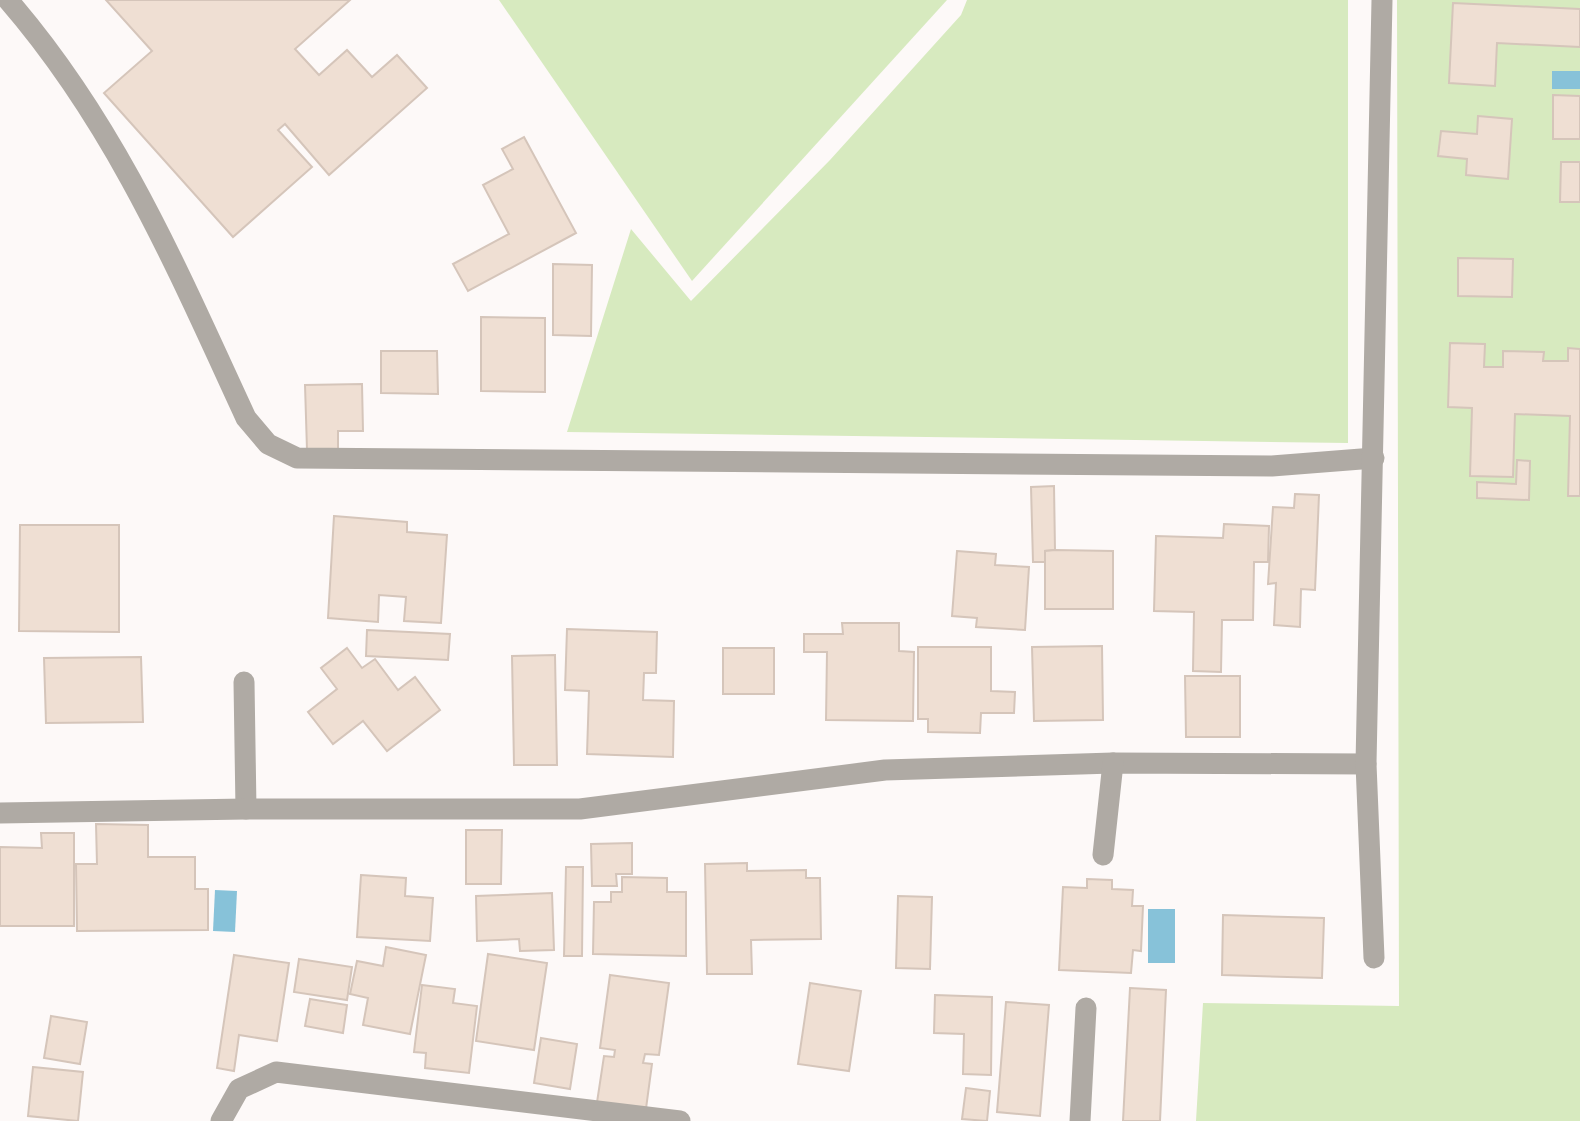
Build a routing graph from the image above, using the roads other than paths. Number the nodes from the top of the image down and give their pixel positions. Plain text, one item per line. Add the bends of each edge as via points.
1 (8, 0) edge
2 (1382, 0) edge
3 (1374, 458) junction
4 (244, 682) dead end
5 (1113, 763) junction
6 (1366, 764) junction
7 (246, 809) junction
8 (0, 813) edge
9 (1103, 855) dead end
10 (1374, 958) dead end
11 (1086, 1008) dead end
12 (221, 1121) edge
13 (680, 1121) edge
14 (1080, 1121) edge

1 - 3 street via 86,101 141,196 246,418 268,444 297,458 1272,466
2 - 3 street
3 - 6 street
4 - 7 street
5 - 6 street
5 - 7 street via 885,770 580,809
5 - 9 street
6 - 10 street
7 - 8 street
11 - 14 street
12 - 13 street via 239,1089 276,1072

